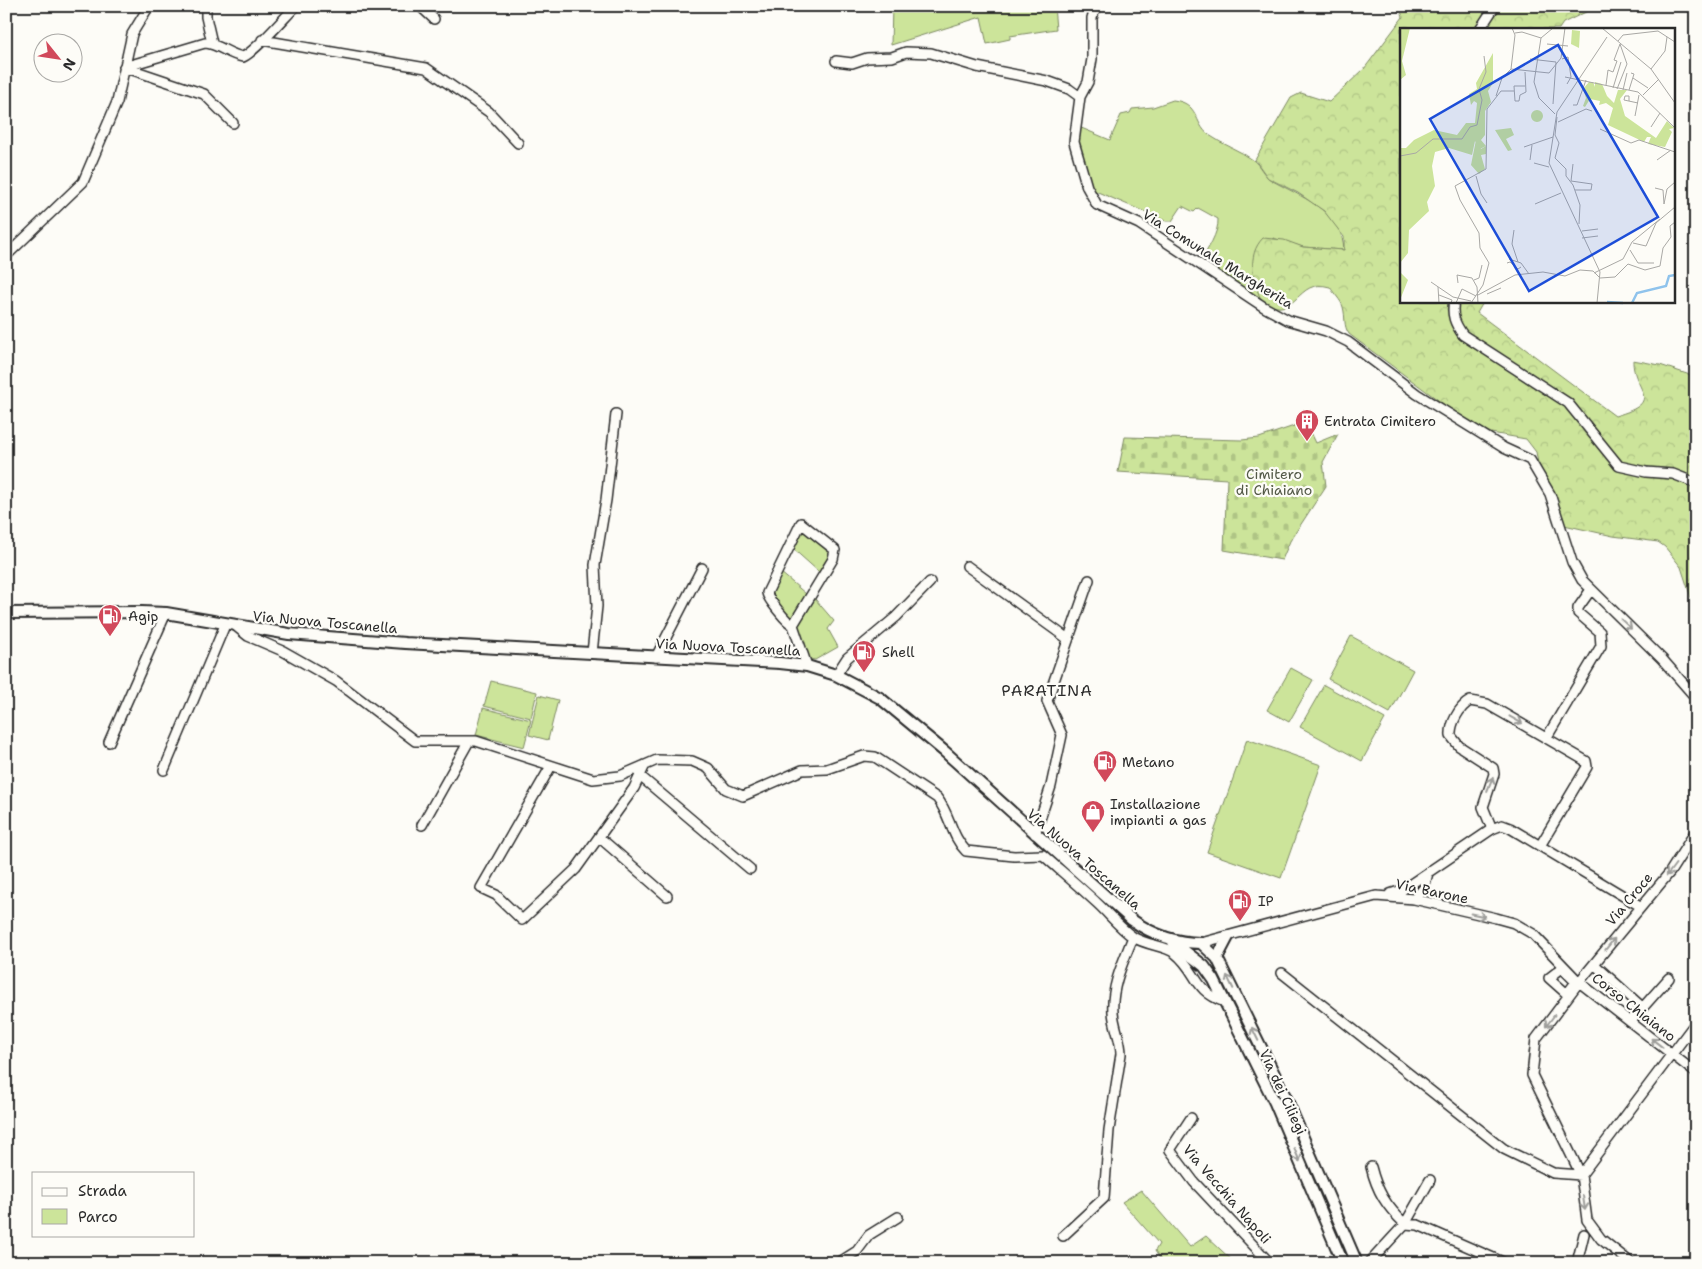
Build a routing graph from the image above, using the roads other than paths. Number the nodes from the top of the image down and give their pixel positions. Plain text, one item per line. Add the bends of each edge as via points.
1 (149, 6) edge
2 (206, 6) edge
3 (296, 6) edge
4 (420, 6) edge
5 (1096, 6) edge
6 (1495, 6) edge
7 (434, 18) dead end
8 (1481, 28) edge
9 (262, 40) junction
10 (212, 43) junction
11 (836, 61) dead end
12 (124, 67) junction
13 (1080, 97) junction
14 (233, 123) dead end
15 (518, 143) dead end
16 (6, 256) edge
17 (1454, 302) edge
18 (616, 414) dead end
19 (1696, 483) edge
20 (966, 566) dead end
21 (702, 568) dead end
22 (1089, 580) dead end
23 (930, 582) dead end
24 (1590, 591) junction
25 (6, 613) edge
26 (166, 614) junction
27 (224, 625) junction
28 (793, 625) junction
29 (237, 627) junction
30 (1068, 640) junction
31 (592, 653) junction
32 (656, 656) junction
33 (807, 666) junction
34 (836, 674) junction
35 (1696, 698) edge
36 (1546, 737) junction
37 (469, 741) junction
38 (109, 742) dead end
39 (645, 765) junction
40 (551, 766) junction
41 (164, 770) dead end
42 (640, 776) junction
43 (422, 825) dead end
44 (1492, 830) junction
45 (1696, 831) edge
46 (1035, 834) junction
47 (599, 837) junction
48 (1540, 846) junction
49 (750, 869) dead end
50 (1428, 872) junction
51 (1418, 879) junction
52 (1424, 888) junction
53 (668, 896) dead end
54 (1388, 896) junction
55 (1414, 899) junction
56 (1431, 903) junction
57 (1640, 906) junction
58 (1133, 937) junction
59 (1228, 937) junction
60 (1166, 938) junction
61 (1202, 943) junction
62 (1180, 945) joint
63 (1217, 958) junction
64 (1594, 964) junction
65 (1207, 969) junction
66 (1282, 973) dead end
67 (1669, 978) dead end
68 (1195, 980) junction
69 (1579, 982) junction
70 (1225, 1002) junction
71 (1642, 1007) junction
72 (1630, 1022) junction
73 (1696, 1022) edge
74 (1671, 1054) junction
75 (1696, 1073) edge
76 (1191, 1118) dead end
77 (1370, 1166) dead end
78 (1580, 1175) junction
79 (1430, 1180) dead end
80 (898, 1217) dead end
81 (1405, 1224) junction
82 (1584, 1234) dead end
83 (1064, 1236) dead end
84 (1488, 1259) edge
85 (838, 1263) edge
86 (1270, 1263) edge
87 (1343, 1263) edge
88 (1357, 1263) edge
89 (1369, 1263) edge
90 (1505, 1263) edge
91 (1576, 1263) edge
92 (1631, 1263) edge

1 - 12 street via 132,34
2 - 10 street
3 - 9 street
4 - 7 street
5 - 13 street, Via Comunale Margherita via 1092,18 1088,82
6 - 8 street
9 - 10 street via 243,57 230,54
9 - 15 street via 426,68 489,112
10 - 12 street via 198,44
11 - 13 street via 852,63 906,52 930,53 977,67 1047,81
12 - 14 street via 204,94
12 - 16 street via 118,102 81,187
13 - 24 street, Via Comunale Margherita via 1074,142 1087,187 1097,205 1139,224 1288,320 1326,331 1348,342 1417,394 1504,448 1530,460 1550,494 1572,562
17 - 19 street via 1452,311 1456,325 1463,334 1568,403 1619,466 1673,474
18 - 31 street via 596,565 597,606
20 - 30 street
21 - 32 street
22 - 30 street
23 - 34 street via 896,617 847,658
24 -> 35 street, Via Comunale Margherita via 1662,659
24 - 36 street via 1578,613 1600,632 1601,646
25 - 26 main road, Via Nuova Toscanella
26 - 27 main road, Via Nuova Toscanella
26 - 38 street
27 - 29 main road, Via Nuova Toscanella
27 - 41 street
28 - 28 street via 769,600 767,593 801,523 835,550 833,559
28 - 33 street
29 - 31 main road, Via Nuova Toscanella via 405,643
29 - 37 street via 246,635 284,651 336,682 416,741
30 - 46 street via 1047,701 1062,735
31 - 32 main road, Via Nuova Toscanella
32 - 33 main road, Via Nuova Toscanella
33 - 34 main road, Via Nuova Toscanella
34 - 46 main road, Via Nuova Toscanella via 863,687 893,708
44 -> 36 street via 1483,807 1493,768 1452,738 1450,730 1457,716 1467,702 1481,702
36 - 48 street via 1584,759 1587,766
37 - 40 street
37 - 43 street
39 - 40 street via 620,776 593,779
39 - 42 street
39 - 58 street via 656,760 692,761 708,768 726,790 743,796 802,770 827,768 864,756 875,757 937,798 966,851 1014,856 1043,855
40 - 47 street via 481,888 496,895 522,920 576,869
42 - 47 street
42 - 49 street
44 - 48 street via 1502,825
44 - 50 street
45 -> 57 street, Via Croce via 1673,868
46 - 60 main road, Via Nuova Toscanella via 1132,920
47 - 53 street
48 - 57 street
50 - 51 street
50 - 52 street
51 - 54 street
51 - 55 street via 1412,894
52 - 55 street
52 - 56 street
54 - 55 street, Via Barone
54 - 59 street, Via Barone via 1371,897
55 - 56 street, Via Barone
56 -> 69 street, Via Barone via 1514,923 1528,930
64 -> 57 street, Via Croce
58 - 68 street via 1148,945 1169,948 1184,961
58 - 83 street via 1114,991 1113,1012 1121,1054 1109,1130 1104,1198
59 - 61 street, Via Barone
59 - 63 main road
60 - 61 main road, Via Nuova Toscanella
60 - 62 main road, Via Nuova Toscanella
61 - 63 main road, Via dei Ciliegi
61 - 65 main road via 1200,954
62 - 65 main road, Via dei Ciliegi
88 -> 63 main road, Via dei Ciliegi via 1286,1098
64 - 69 street, Via Croce
64 - 71 street
65 - 68 street
65 - 70 main road, Via dei Ciliegi
66 - 78 street via 1504,1149 1552,1173
67 - 71 street
68 - 70 street via 1209,997
69 - 72 street, Corso Chiaiano
69 -> 78 street, Via Croce via 1536,1039 1532,1075
70 -> 87 main road, Via dei Ciliegi via 1275,1103
71 - 72 street
74 -> 72 street, Corso Chiaiano
73 - 74 street
74 - 75 street, Corso Chiaiano
74 - 78 street
76 - 86 street, Via Vecchia Napoli via 1170,1150 1194,1182
77 - 81 street via 1376,1189 1386,1206
78 -> 92 street, Via Croce via 1587,1220 1601,1239
79 - 81 street
80 - 85 street via 869,1235 857,1251
81 - 84 street via 1418,1225
81 - 89 street
82 - 91 street
84 - 90 street

